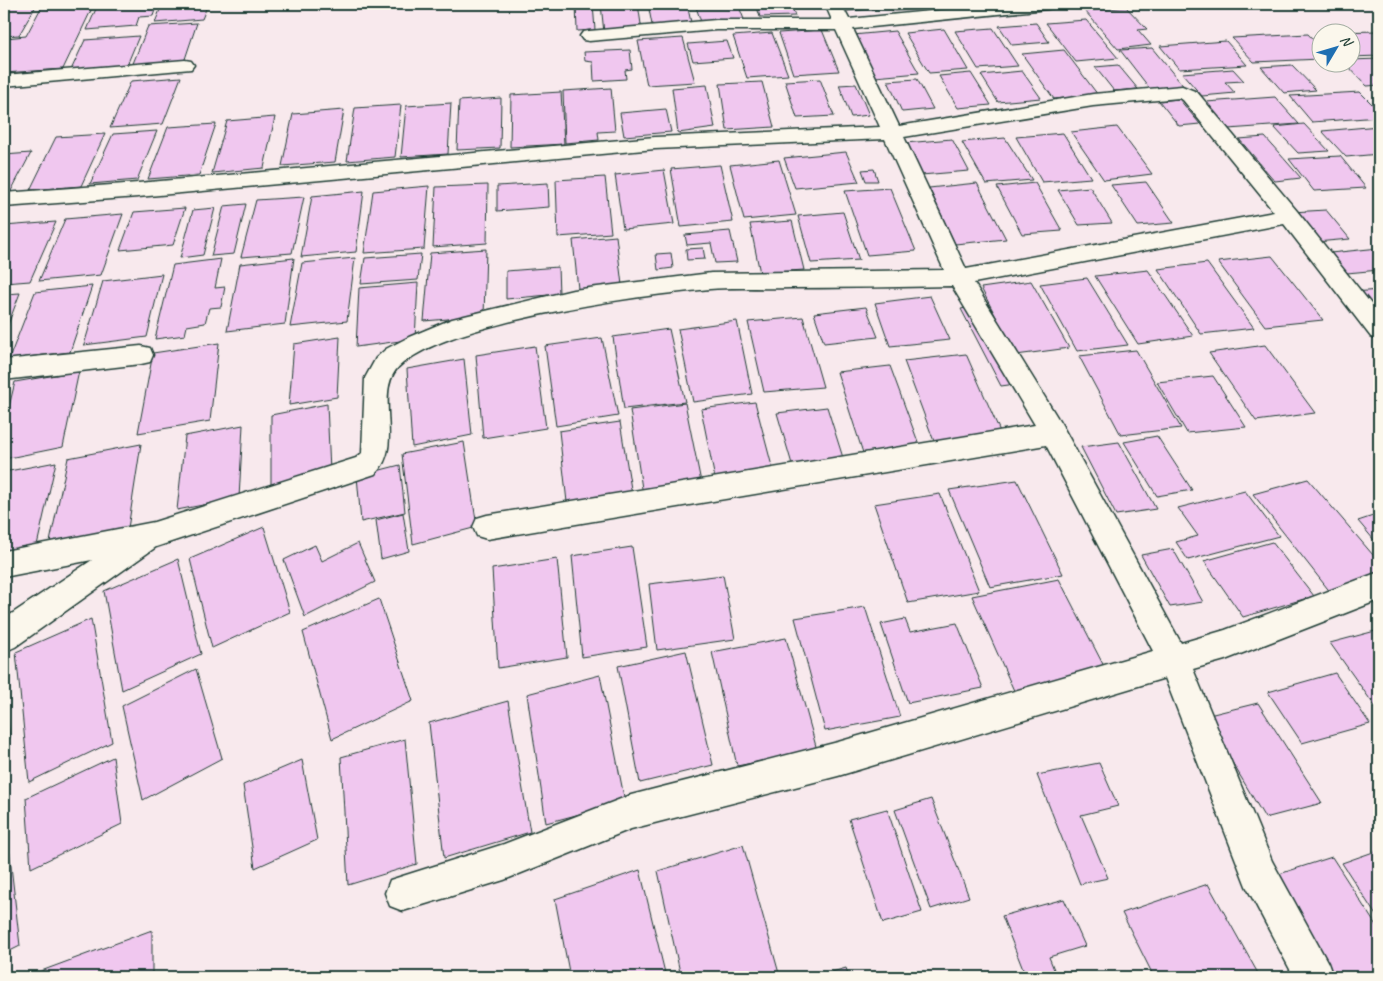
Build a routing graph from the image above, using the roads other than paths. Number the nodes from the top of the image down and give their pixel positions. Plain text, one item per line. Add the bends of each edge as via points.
1 (1047, 4) edge
2 (839, 14) edge
3 (589, 36) dead end
4 (185, 65) dead end
5 (4, 81) edge
6 (891, 133) junction
7 (4, 200) edge
8 (1289, 216) junction
9 (959, 278) junction
10 (1379, 331) edge
11 (141, 355) dead end
12 (4, 370) edge
13 (1053, 433) junction
14 (487, 527) dead end
15 (154, 535) junction
16 (4, 564) edge
17 (1379, 586) edge
18 (4, 637) edge
19 (1174, 660) junction
20 (403, 893) dead end
21 (1314, 977) edge

1 - 2 street
2 - 3 street
2 - 6 street
4 - 5 street
6 - 7 street via 655,143
6 - 8 street via 1093,100 1182,92 1190,96
6 - 9 street
8 - 9 street
8 - 10 street
9 - 13 street
9 - 15 street via 711,281 573,298 460,325 418,343 385,365 378,378 375,454 365,466
11 - 12 street
13 - 14 street
13 - 19 street
15 - 16 street
15 - 18 street
17 - 19 street via 1225,645
19 - 20 street via 838,759 630,812 504,862
19 - 21 street via 1259,873

